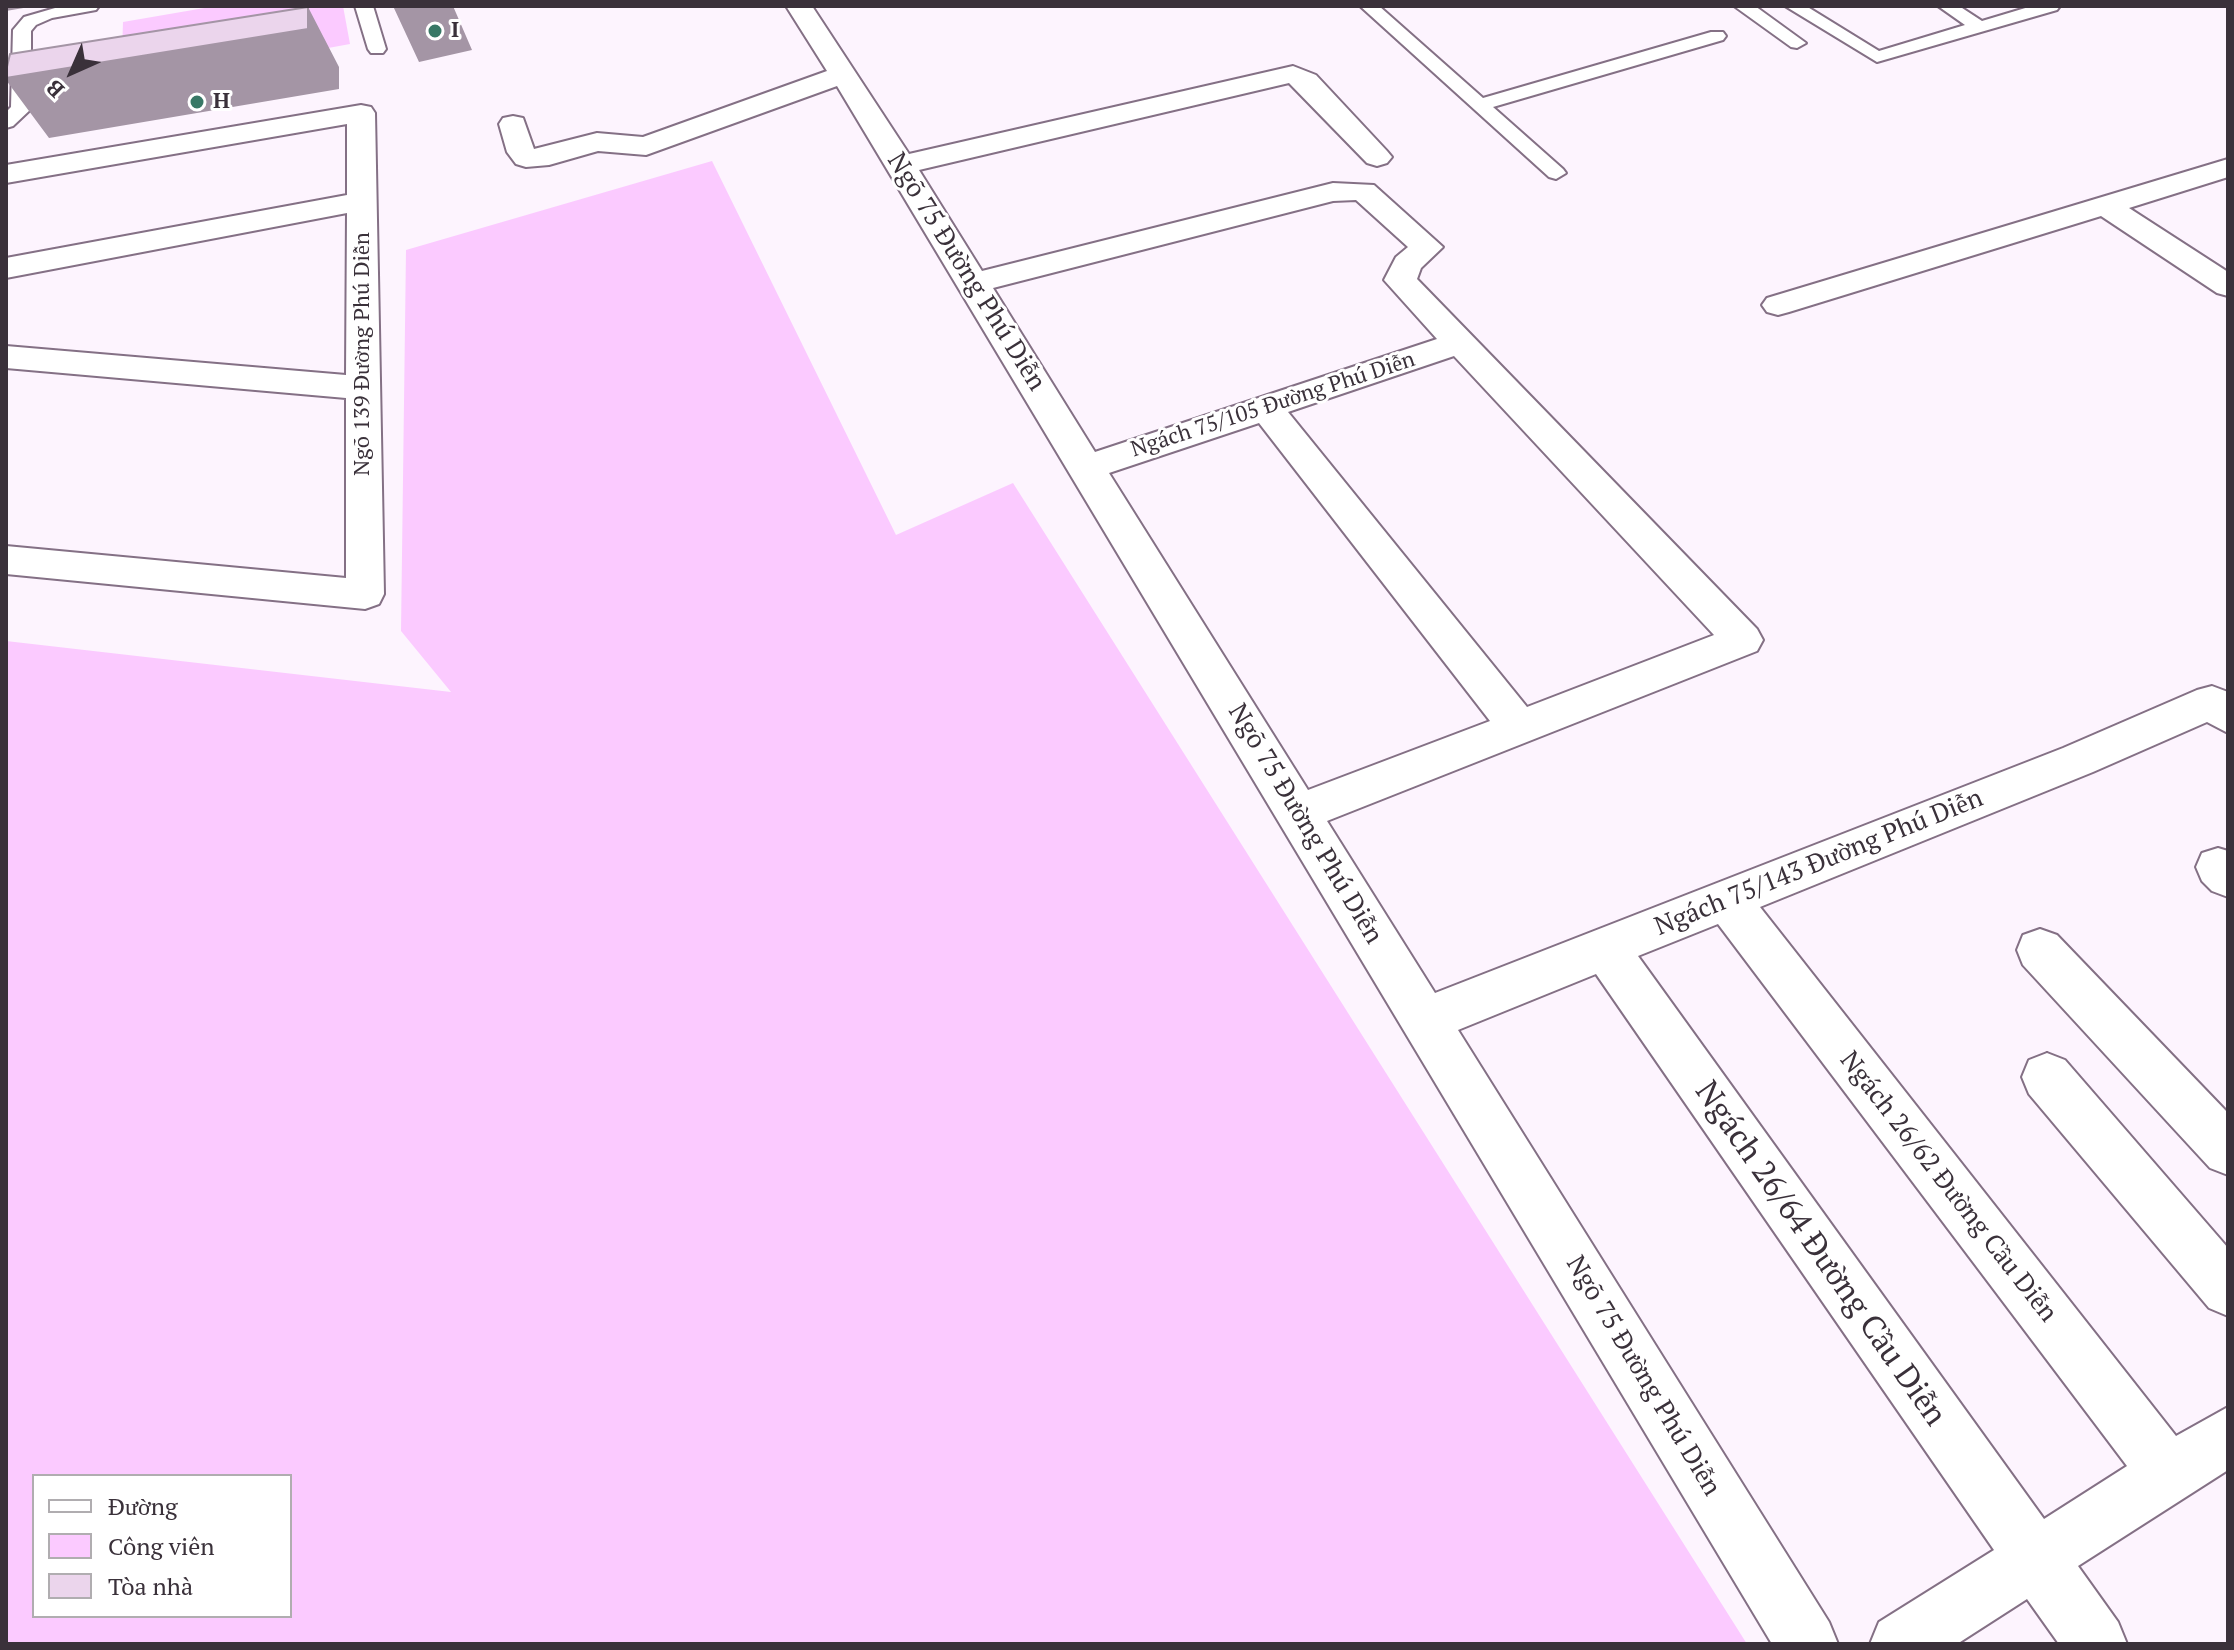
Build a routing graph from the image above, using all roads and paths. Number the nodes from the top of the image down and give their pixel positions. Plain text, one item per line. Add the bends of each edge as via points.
1 (90, 6) edge
2 (364, 6) edge
3 (799, 6) edge
4 (1369, 6) edge
5 (1743, 6) edge
6 (1794, 6) edge
7 (1947, 6) edge
8 (2051, 6) edge
9 (1980, 27) junction
10 (1717, 36) dead end
11 (1797, 43) dead end
12 (377, 49) dead end
13 (843, 75) junction
14 (1480, 105) junction
15 (6, 122) edge
16 (513, 124) dead end
17 (1377, 157) dead end
18 (901, 165) junction
19 (2228, 168) edge
20 (1556, 173) dead end
21 (6, 174) edge
22 (361, 201) junction
23 (2107, 207) junction
24 (6, 268) edge
25 (973, 283) junction
26 (2228, 286) edge
27 (1778, 305) dead end
28 (1459, 343) junction
29 (18, 358) edge
30 (6, 388) edge
31 (363, 388) junction
32 (1265, 407) junction
33 (1086, 468) junction
34 (6, 560) edge
35 (2220, 709) edge
36 (1519, 727) junction
37 (1298, 813) junction
38 (1727, 900) junction
39 (1605, 948) junction
40 (2040, 950) dead end
41 (1425, 1020) junction
42 (2047, 1077) dead end
43 (2228, 1150) edge
44 (2228, 1289) edge
45 (2228, 1436) edge
46 (2169, 1474) junction
47 (2036, 1559) junction
48 (1807, 1644) edge
49 (1901, 1644) edge
50 (2096, 1644) edge

1 - 15 lane via 47,14 22,30 21,109
2 - 12 lane
3 - 13 street, Ngõ 75 Đường Phú Diễn
4 - 14 lane
5 - 11 lane
6 - 9 lane via 1877,57
7 - 9 lane
8 - 9 lane
10 - 14 lane
13 - 16 street via 646,146 597,142 526,158
13 - 18 street, Ngõ 75 Đường Phú Diễn
14 - 20 lane
17 - 18 street via 1306,81 1293,74
18 - 25 street, Ngõ 75 Đường Phú Diễn
19 - 23 street
21 - 22 street, Ngõ 139 Đường Phú Diễn via 361,113
22 - 24 street
22 - 31 street, Ngõ 139 Đường Phú Diễn
23 - 26 street
23 - 27 street
25 - 28 street via 1333,192 1363,191 1427,247 1407,264 1400,280
25 - 33 street, Ngõ 75 Đường Phú Diễn
28 - 32 street, Ngách 75/105 Đường Phú Diễn
28 - 36 street via 1743,640
29 - 30 street
29 - 31 street
31 - 34 street, Ngõ 139 Đường Phú Diễn via 365,594
32 - 33 street, Ngách 75/105 Đường Phú Diễn
32 - 36 street
33 - 37 street, Ngõ 75 Đường Phú Diễn
35 - 38 street, Ngách 75/143 Đường Phú Diễn
36 - 37 street
37 - 41 street, Ngõ 75 Đường Phú Diễn
38 - 39 street, Ngách 75/143 Đường Phú Diễn
38 - 46 street, Ngách 26/62 Đường Cầu Diễn
39 - 41 street, Ngách 75/143 Đường Phú Diễn
39 - 47 street, Ngách 26/64 Đường Cầu Diễn
40 - 43 street
41 - 48 street, Ngõ 75 Đường Phú Diễn
42 - 44 street
45 - 46 street
46 - 47 street
47 - 49 street
47 - 50 street, Ngách 26/64 Đường Cầu Diễn

